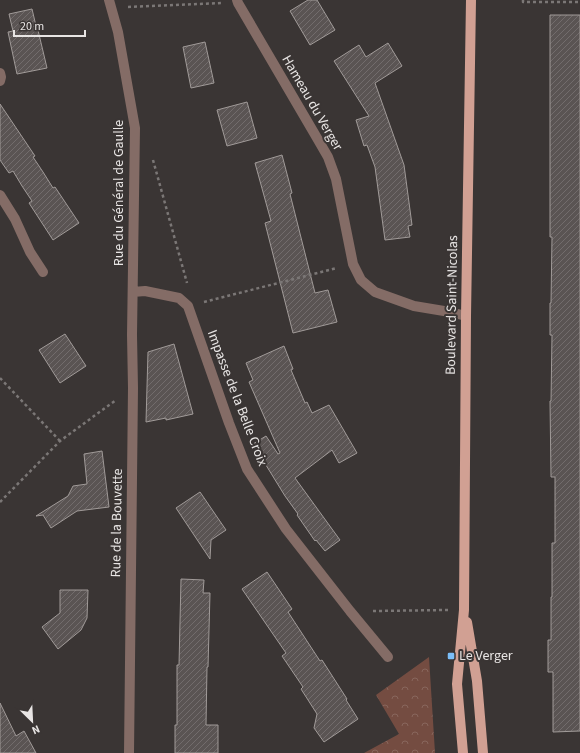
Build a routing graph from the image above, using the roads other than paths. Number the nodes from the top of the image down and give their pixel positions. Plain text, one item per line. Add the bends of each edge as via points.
1 (471, 0) edge
2 (238, 1) edge
3 (110, 4) edge
4 (0, 73) edge
5 (0, 81) edge
6 (0, 195) edge
7 (43, 272) dead end
8 (133, 292) junction
9 (466, 316) junction
10 (464, 610) junction
11 (388, 657) dead end
12 (129, 753) edge
13 (463, 753) edge
14 (483, 753) edge

1 - 9 main road, Boulevard Saint-Nicolas
2 - 9 street, Hameau du Verger via 328,156 336,179 353,264 361,280 375,292 414,306
3 - 8 street, Rue du Général de Gaulle via 118,32 135,128
4 - 5 street
6 - 7 street
8 - 11 street, Impasse de la Belle Croix via 145,291 179,298 188,306 247,469 286,529
8 - 12 street, Rue de la Bouvette
9 - 10 main road, Boulevard Saint-Nicolas
10 - 13 main road, Boulevard Saint-Nicolas via 457,684
10 - 14 main road, Boulevard Saint-Nicolas via 477,681

